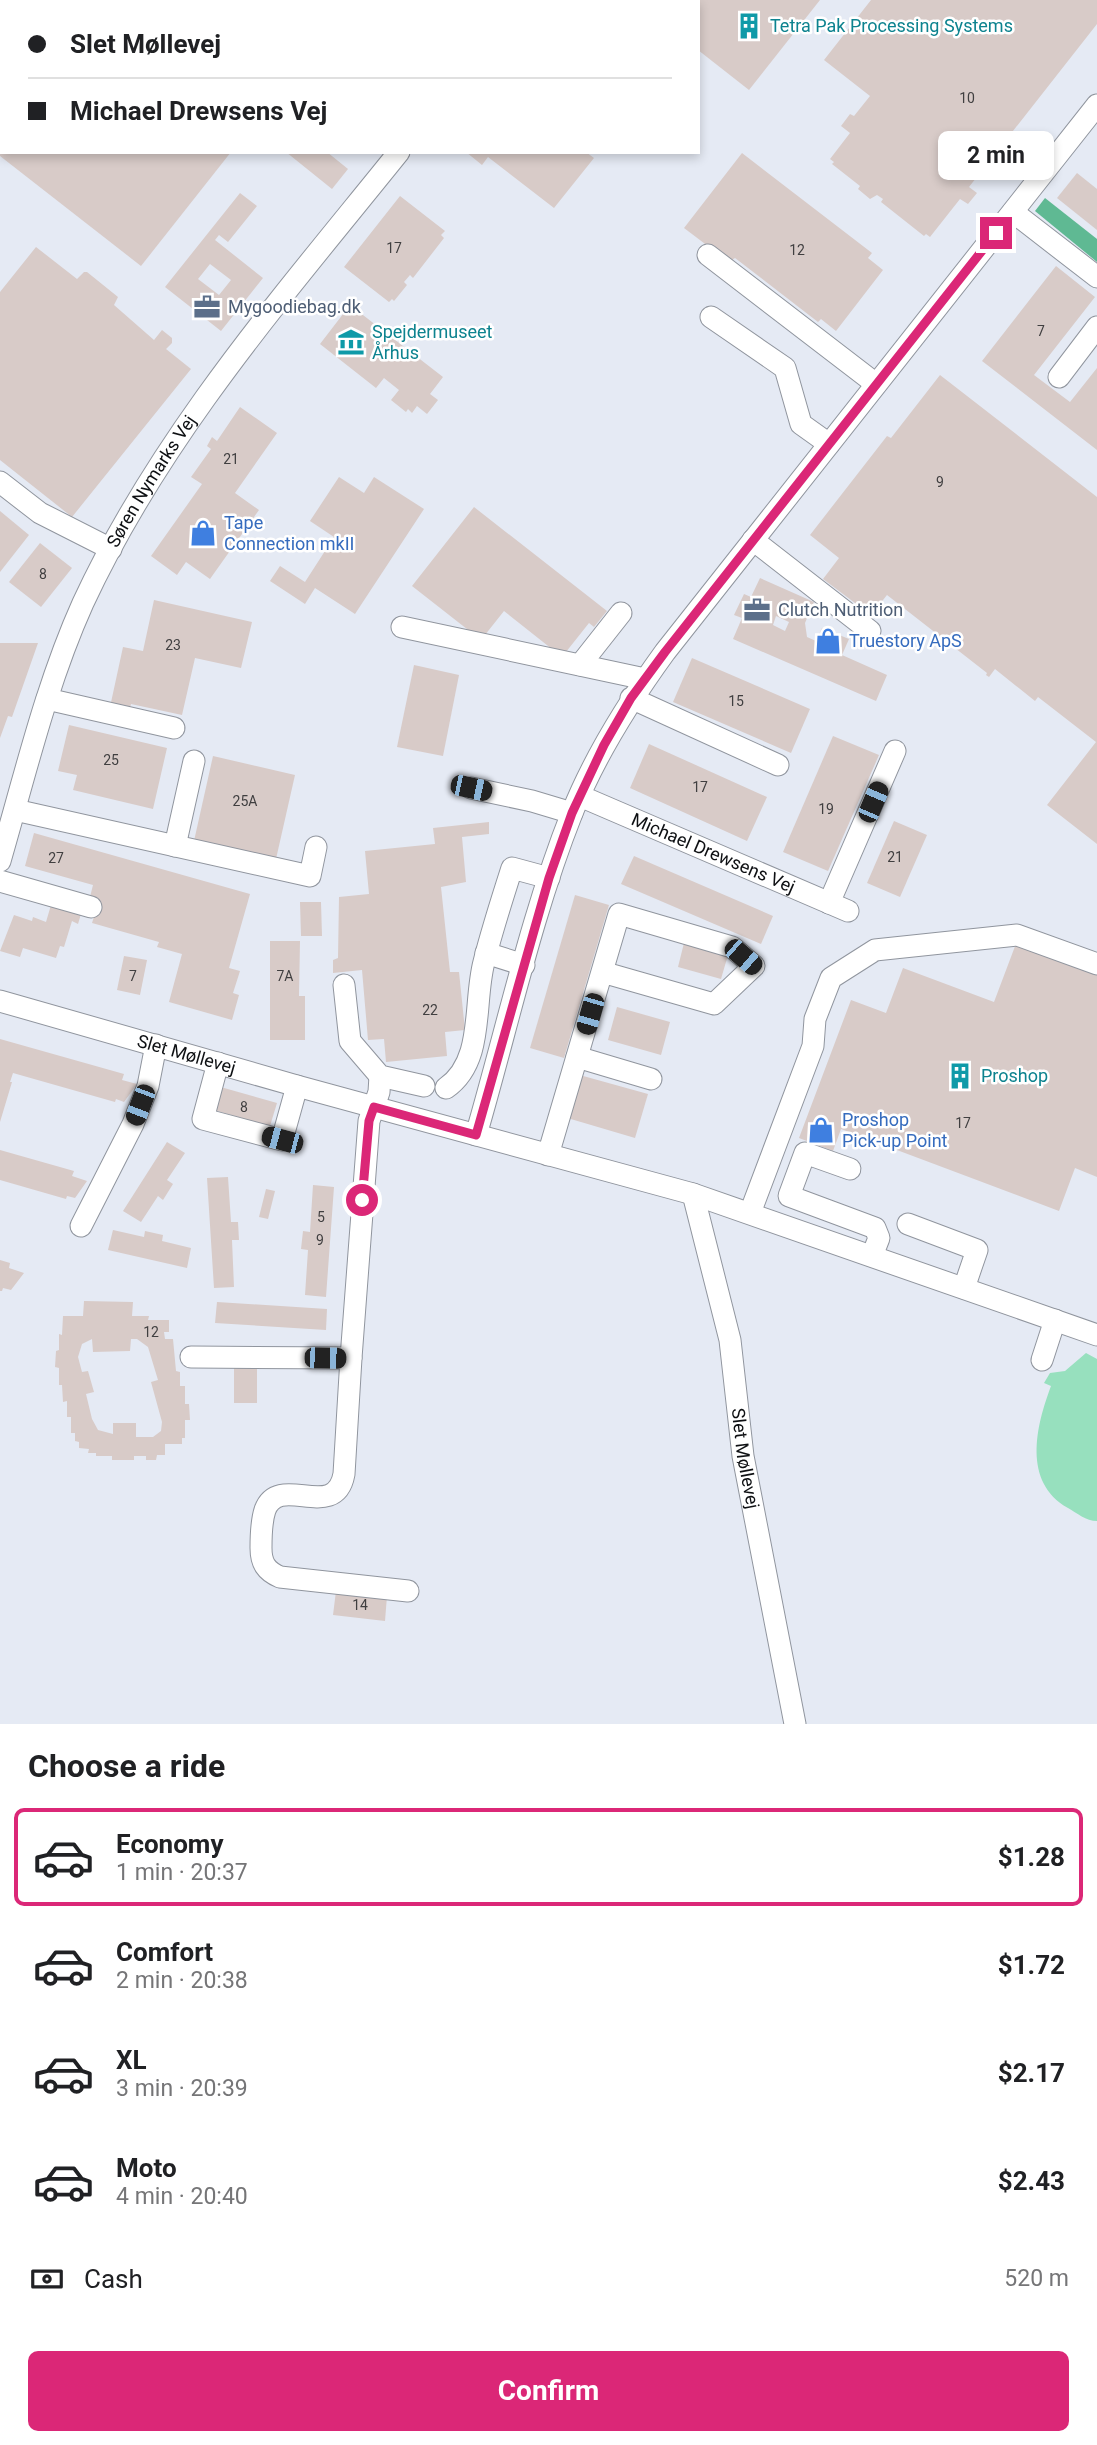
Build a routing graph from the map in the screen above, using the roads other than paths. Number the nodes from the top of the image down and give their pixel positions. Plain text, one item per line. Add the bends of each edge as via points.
1 (1097, 105) edge
2 (397, 154) edge
3 (1013, 212) junction
4 (708, 255) dead end
5 (1097, 277) edge
6 (712, 317) dead end
7 (1097, 327) edge
8 (1059, 377) dead end
9 (876, 384) junction
10 (829, 444) junction
11 (0, 482) edge
12 (753, 540) junction
13 (111, 549) junction
14 (621, 613) dead end
15 (401, 627) dead end
16 (870, 631) dead end
17 (580, 665) junction
18 (645, 680) junction
19 (631, 698) junction
20 (47, 699) junction
21 (174, 728) dead end
22 (895, 751) dead end
23 (194, 761) dead end
24 (778, 765) dead end
25 (471, 788) dead end
26 (576, 804) junction
27 (15, 810) junction
28 (175, 845) junction
29 (316, 847) dead end
30 (0, 861) edge
31 (549, 878) junction
32 (0, 881) edge
33 (91, 907) dead end
34 (486, 953) junction
35 (1097, 964) edge
36 (524, 965) junction
37 (602, 972) junction
38 (344, 985) dead end
39 (0, 1001) edge
40 (156, 1045) junction
41 (577, 1057) junction
42 (218, 1063) junction
43 (380, 1076) junction
44 (652, 1079) dead end
45 (297, 1086) junction
46 (424, 1086) dead end
47 (446, 1088) dead end
48 (374, 1107) junction
49 (476, 1135) junction
50 (548, 1155) junction
51 (850, 1169) dead end
52 (693, 1194) junction
53 (750, 1213) junction
54 (908, 1224) dead end
55 (81, 1226) dead end
56 (872, 1256) junction
57 (964, 1288) junction
58 (1055, 1320) junction
59 (1097, 1335) edge
60 (191, 1357) dead end
61 (352, 1358) junction
62 (1042, 1360) dead end
63 (408, 1591) dead end
64 (795, 1724) edge

1 - 3 street
2 - 13 street, Søren Nymarks Vej via 218,379
3 - 5 street
3 - 9 street
4 - 9 street
6 - 10 street via 785,368 801,424
7 - 8 street
9 - 10 street
10 - 12 street
11 - 13 street via 40,513
12 - 16 street
12 - 18 street
13 - 20 street, Søren Nymarks Vej via 83,603
14 - 17 street
15 - 17 street
17 - 18 street
18 - 19 street
19 - 24 street
19 - 26 street
20 - 21 street
20 - 27 street, Søren Nymarks Vej
22 - 26 street, Michael Drewsens Vej via 839,907
23 - 28 street
25 - 26 street, Michael Drewsens Vej via 532,801
26 - 31 street
27 - 28 street
27 - 30 street, Søren Nymarks Vej
28 - 29 street via 310,876
31 - 34 street via 512,868
31 - 36 street
32 - 33 street
34 - 36 street
34 - 47 street via 468,1060 458,1080
35 - 53 street via 1017,935 876,950 831,978 815,1019 813,1046
36 - 49 street
37 - 37 street via 619,915 732,947 754,966 714,1004
37 - 41 street
38 - 43 street via 350,1041
39 - 40 street, Slet Møllevej
40 - 42 street, Slet Møllevej
40 - 55 street via 148,1086 133,1124
41 - 44 street
41 - 50 street
42 - 45 street, Slet Møllevej
42 - 45 street via 203,1119 282,1140
43 - 46 street
43 - 48 street
45 - 48 street, Slet Møllevej
48 - 49 street, Slet Møllevej
48 - 61 street via 364,1175
49 - 50 street, Slet Møllevej
50 - 52 street, Slet Møllevej
51 - 56 street via 805,1153 789,1196 875,1228 879,1238
52 - 53 street, Slet Møllevej
52 - 64 street, Slet Møllevej via 730,1340 743,1456
53 - 56 street, Slet Møllevej
54 - 57 street via 977,1250
56 - 57 street, Slet Møllevej
57 - 58 street, Slet Møllevej
58 - 59 street, Slet Møllevej
58 - 62 street
60 - 61 street
61 - 63 street via 341,1487 321,1498 290,1494 275,1498 265,1509 262,1561 280,1577

